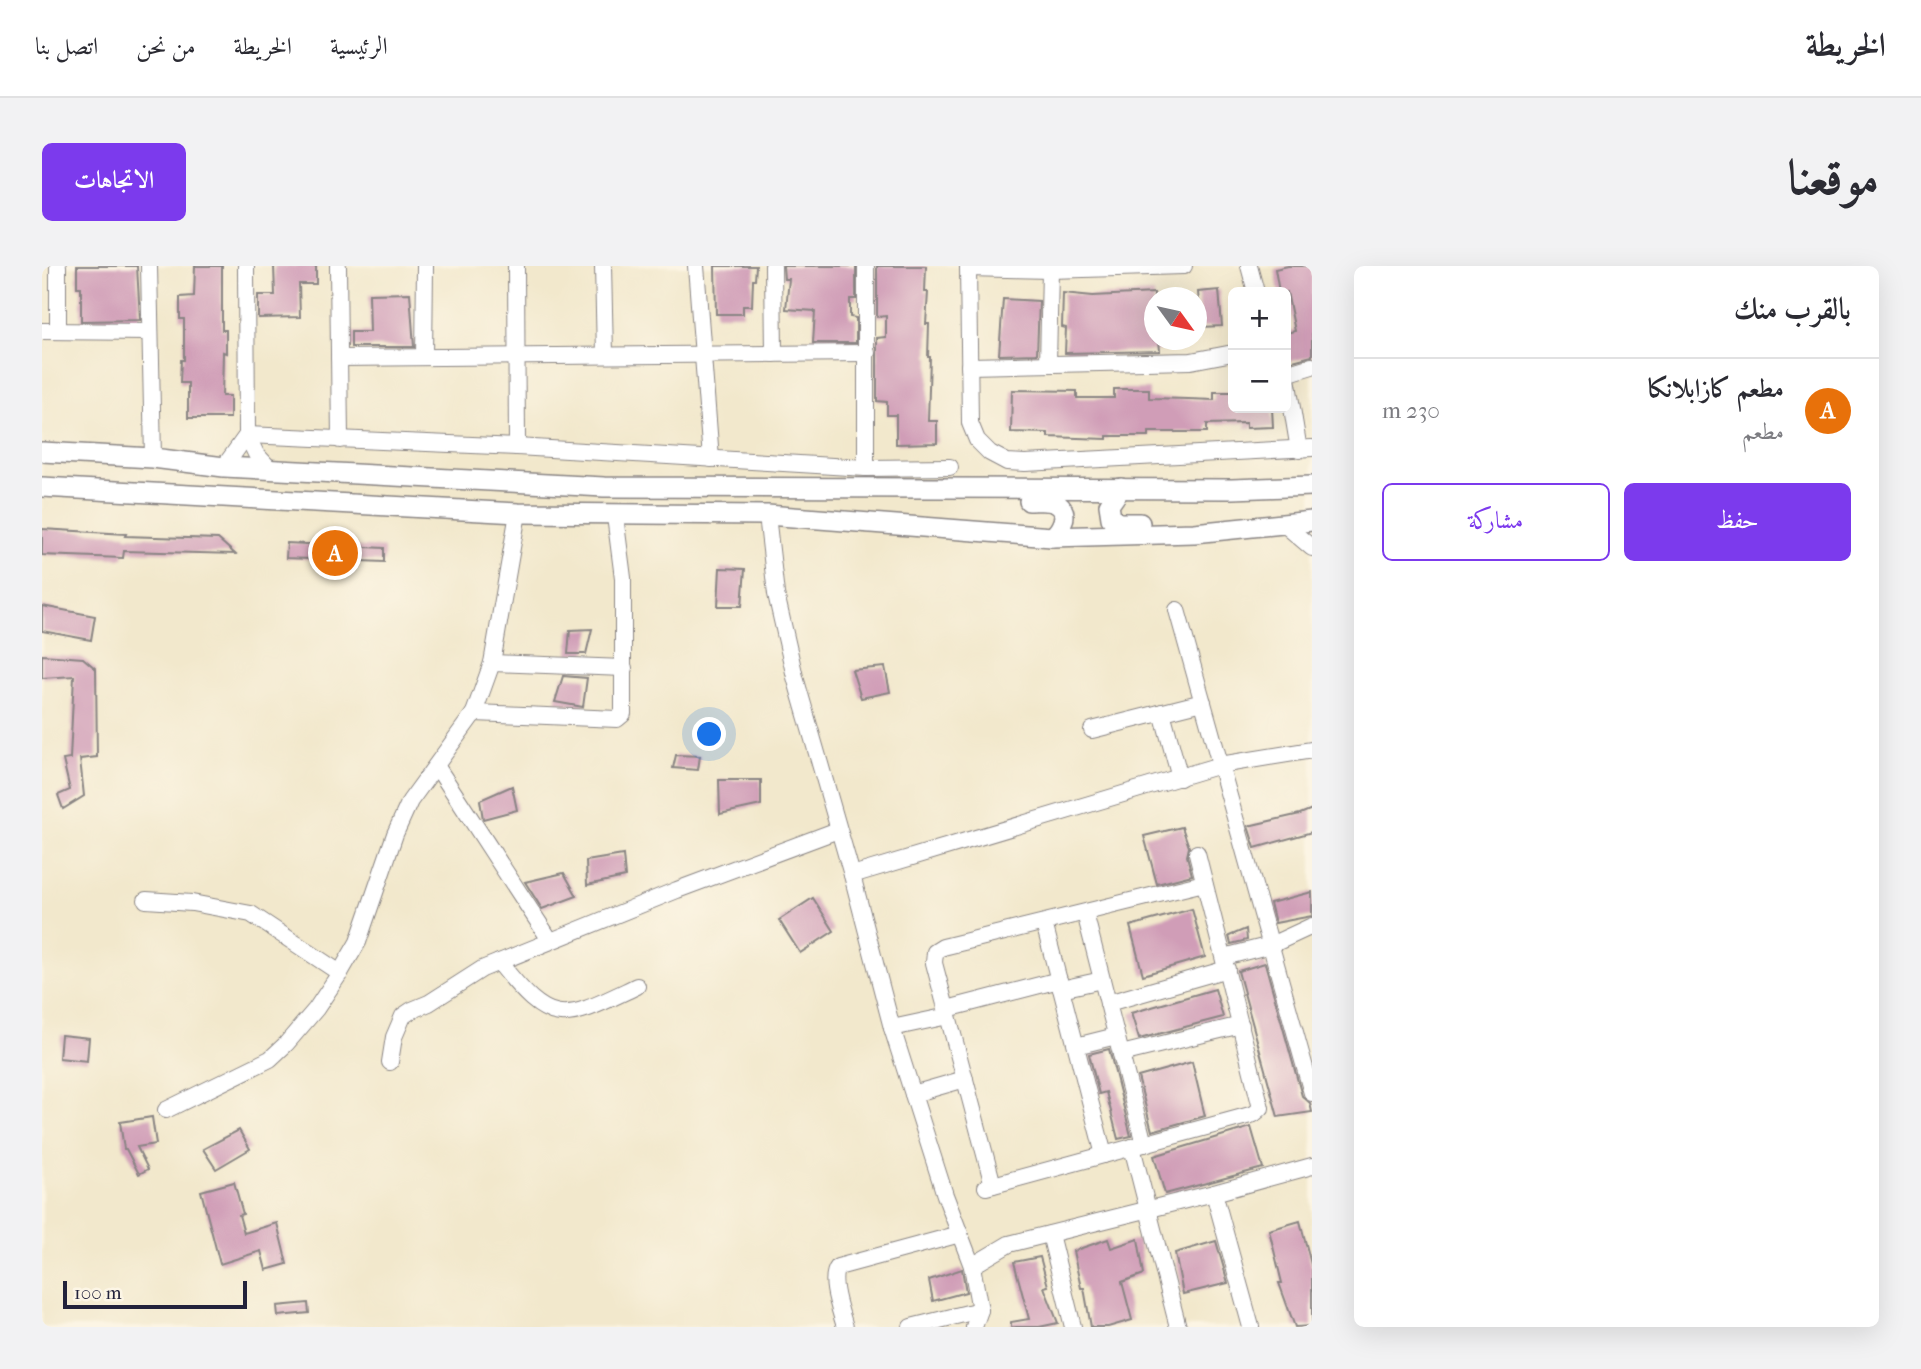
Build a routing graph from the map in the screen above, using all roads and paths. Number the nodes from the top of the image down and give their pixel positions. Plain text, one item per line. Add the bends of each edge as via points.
1 (58, 266) edge
2 (149, 266) edge
3 (246, 266) edge
4 (338, 266) edge
5 (425, 266) edge
6 (516, 266) edge
7 (603, 266) edge
8 (695, 266) edge
9 (774, 266) edge
10 (866, 266) edge
11 (1184, 266) edge
12 (1250, 266) edge
13 (968, 267) edge
14 (1050, 270) junction
15 (1255, 287) edge
16 (50, 331) edge
17 (150, 332) junction
18 (867, 353) junction
19 (703, 354) junction
20 (774, 354) junction
21 (1228, 354) edge
22 (605, 355) junction
23 (517, 356) junction
24 (424, 357) junction
25 (339, 358) junction
26 (1048, 364) junction
27 (969, 366) junction
28 (1312, 366) edge
29 (1291, 372) edge
30 (1291, 393) edge
31 (247, 435) junction
32 (340, 440) junction
33 (517, 447) junction
34 (1305, 449) edge
35 (42, 452) edge
36 (152, 458) junction
37 (711, 459) junction
38 (224, 467) junction
39 (950, 467) dead end
40 (866, 468) junction
41 (270, 469) junction
42 (1311, 485) edge
43 (42, 487) edge
44 (1121, 488) junction
45 (947, 489) junction
46 (518, 513) junction
47 (615, 516) junction
48 (767, 516) junction
49 (1312, 521) edge
50 (1285, 524) junction
51 (1194, 533) junction
52 (1052, 537) junction
53 (1312, 548) edge
54 (1177, 610) dead end
55 (492, 663) junction
56 (624, 668) junction
57 (1203, 702) junction
58 (1162, 712) junction
59 (474, 713) junction
60 (1092, 730) dead end
61 (1312, 750) edge
62 (1220, 765) junction
63 (437, 767) junction
64 (1180, 778) junction
65 (838, 830) junction
66 (1197, 853) dead end
67 (852, 874) junction
68 (1204, 883) junction
69 (146, 900) dead end
70 (1084, 913) junction
71 (1044, 923) junction
72 (1312, 926) edge
73 (551, 940) junction
74 (1270, 945) junction
75 (499, 962) junction
76 (1225, 963) junction
77 (340, 973) junction
78 (1102, 980) junction
79 (1060, 985) junction
80 (637, 986) dead end
81 (1108, 1003) junction
82 (948, 1012) junction
83 (1241, 1025) junction
84 (892, 1028) junction
85 (1116, 1036) junction
86 (1076, 1046) junction
87 (1121, 1054) junction
88 (390, 1062) dead end
89 (965, 1079) junction
90 (1312, 1093) edge
91 (913, 1094) junction
92 (166, 1110) dead end
93 (1138, 1146) junction
94 (1104, 1155) junction
95 (1312, 1166) edge
96 (1214, 1193) junction
97 (1148, 1210) junction
98 (960, 1234) junction
99 (1050, 1234) junction
100 (972, 1266) junction
101 (980, 1310) junction
102 (845, 1327) edge
103 (911, 1327) edge
104 (974, 1327) edge
105 (1073, 1327) edge
106 (1178, 1327) edge
107 (1251, 1327) edge

1 - 16 street
2 - 17 street
3 - 31 street
4 - 25 street
5 - 24 street
6 - 23 street
7 - 22 street
8 - 19 street
9 - 20 street
10 - 18 street
11 - 14 street
12 - 15 street
13 - 14 street
13 - 27 street
14 - 26 street
16 - 17 street
17 - 36 street
18 - 20 street
18 - 40 street
19 - 20 street
19 - 22 street
19 - 37 street
21 - 26 street via 1191,361
22 - 23 street
23 - 24 street
23 - 33 street
24 - 25 street
25 - 32 street
26 - 27 street
27 - 34 street via 973,432 998,458 1016,463
28 - 29 street
30 - 34 street
31 - 32 street
31 - 38 street
31 - 41 street
32 - 33 street
33 - 37 street
35 - 36 main road
36 - 38 main road
37 - 40 street
38 - 41 main road
39 - 40 street
41 - 45 main road via 604,487
42 - 44 main road
43 - 46 main road
44 - 45 main road
44 - 51 main road via 1109,505 1113,520 1169,523
45 - 52 main road via 969,500 1057,503 1063,520
46 - 47 main road
46 - 55 street
47 - 48 main road
47 - 56 street via 623,578
48 - 52 main road
48 - 65 street via 776,594
49 - 50 main road
50 - 51 main road
50 - 53 street
51 - 52 main road
54 - 57 street
55 - 56 street
55 - 59 street
56 - 59 street via 621,718
57 - 58 street
57 - 62 street
58 - 60 street
58 - 64 street
59 - 63 street
61 - 62 street
62 - 64 street
62 - 74 street
63 - 73 street
63 - 77 street via 400,823 358,942
64 - 67 street
65 - 67 street
65 - 73 street
66 - 68 street
67 - 84 street
68 - 70 street
68 - 76 street
69 - 77 street via 251,914
70 - 71 street
70 - 78 street
71 - 79 street
71 - 82 street via 937,950 934,963
72 - 74 street
73 - 75 street
74 - 76 street
74 - 90 street
75 - 80 street via 541,1008 567,1014 584,1011
75 - 88 street via 404,1016
76 - 81 street
76 - 83 street
77 - 92 street via 316,1009 270,1059
78 - 79 street
78 - 81 street
79 - 82 street
79 - 86 street
81 - 85 street
82 - 84 street
82 - 89 street
83 - 87 street
83 - 93 street via 1262,1103 1258,1112
84 - 91 street
85 - 86 street
85 - 87 street
86 - 94 street
87 - 93 street
89 - 91 street
89 - 94 street via 989,1186
91 - 98 street
93 - 94 street
93 - 97 street
95 - 96 street
96 - 97 street
96 - 107 street
97 - 99 street
97 - 106 street
98 - 100 street
98 - 102 street via 838,1267 834,1280
99 - 100 street via 1010,1244
99 - 105 street
100 - 101 street
101 - 103 street
101 - 104 street

